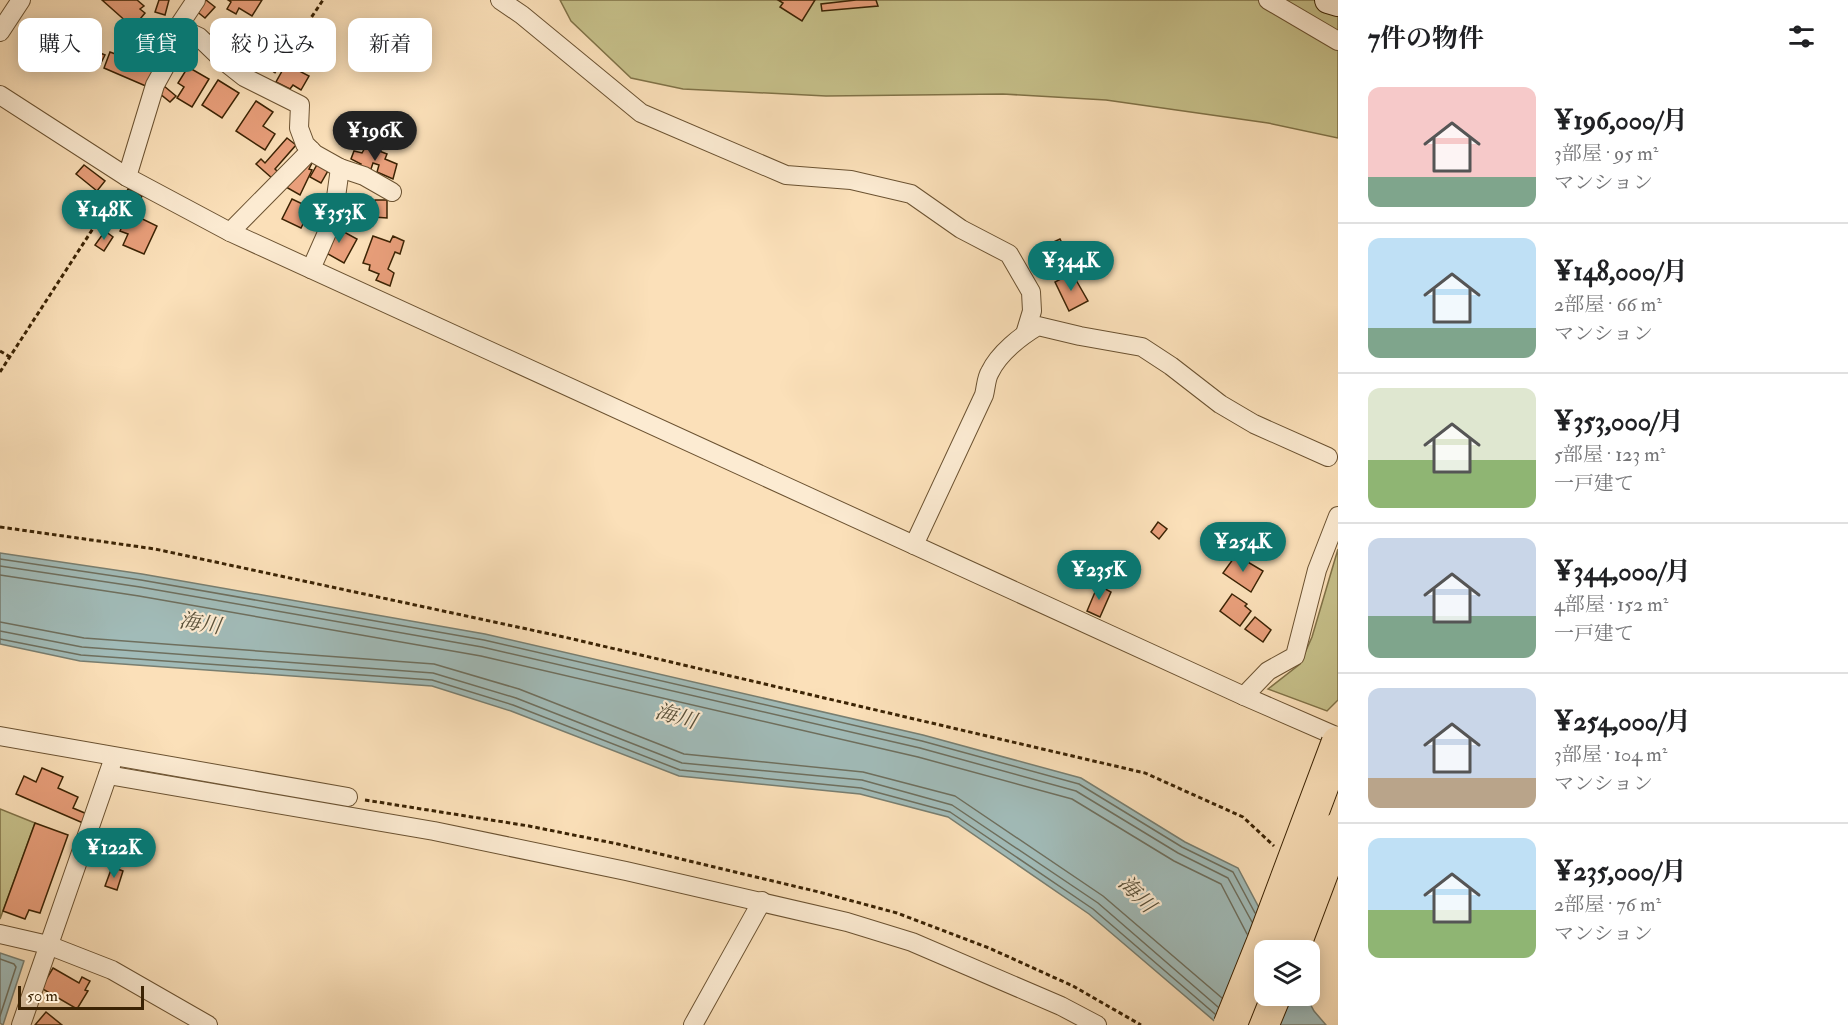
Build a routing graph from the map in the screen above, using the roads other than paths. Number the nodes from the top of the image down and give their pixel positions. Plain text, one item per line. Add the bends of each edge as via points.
1 (21, 0) edge
2 (196, 0) edge
3 (500, 0) edge
4 (1268, 0) edge
5 (1328, 0) edge
6 (1338, 3) edge
7 (184, 18) edge
8 (0, 33) edge
9 (198, 37) edge
10 (1338, 41) edge
11 (162, 72) edge
12 (0, 95) edge
13 (311, 150) junction
14 (340, 168) junction
15 (127, 177) junction
16 (392, 192) dead end
17 (230, 232) junction
18 (311, 269) junction
19 (1025, 334) junction
20 (1328, 457) dead end
21 (1338, 516) edge
22 (914, 544) junction
23 (1244, 696) junction
24 (0, 736) edge
25 (1338, 736) edge
26 (1338, 743) edge
27 (114, 758) junction
28 (108, 776) junction
29 (348, 797) dead end
30 (1338, 829) edge
31 (762, 901) junction
32 (0, 934) edge
33 (1296, 940) edge
34 (48, 945) junction
35 (1270, 1006) edge
36 (21, 1025) edge
37 (208, 1025) edge
38 (693, 1025) edge
39 (1097, 1025) edge
40 (1230, 1025) edge
41 (1262, 1025) edge

1 - 8 street
2 - 7 street
3 - 19 street via 641,113 786,175 851,180 912,194 962,229 1009,254 1030,292 1032,311
4 - 10 street
5 - 6 street
9 - 13 street via 244,77 300,105 299,128
11 - 15 street
12 - 15 street
13 - 14 street
13 - 17 street
14 - 16 street
14 - 18 street via 333,219
15 - 17 street
17 - 18 street
18 - 22 street
19 - 20 street via 1038,326 1142,347 1220,404
19 - 22 street via 989,372 984,395
21 - 23 street via 1317,570 1295,656 1268,671
22 - 23 street
23 - 25 street
24 - 27 street
26 - 40 highway, bridge
27 - 28 street
27 - 29 street
28 - 31 street via 434,831
28 - 34 street
30 - 33 highway, bridge
31 - 38 street
31 - 39 street via 912,942
32 - 34 street
34 - 36 street
34 - 37 street via 112,970
35 - 41 highway

